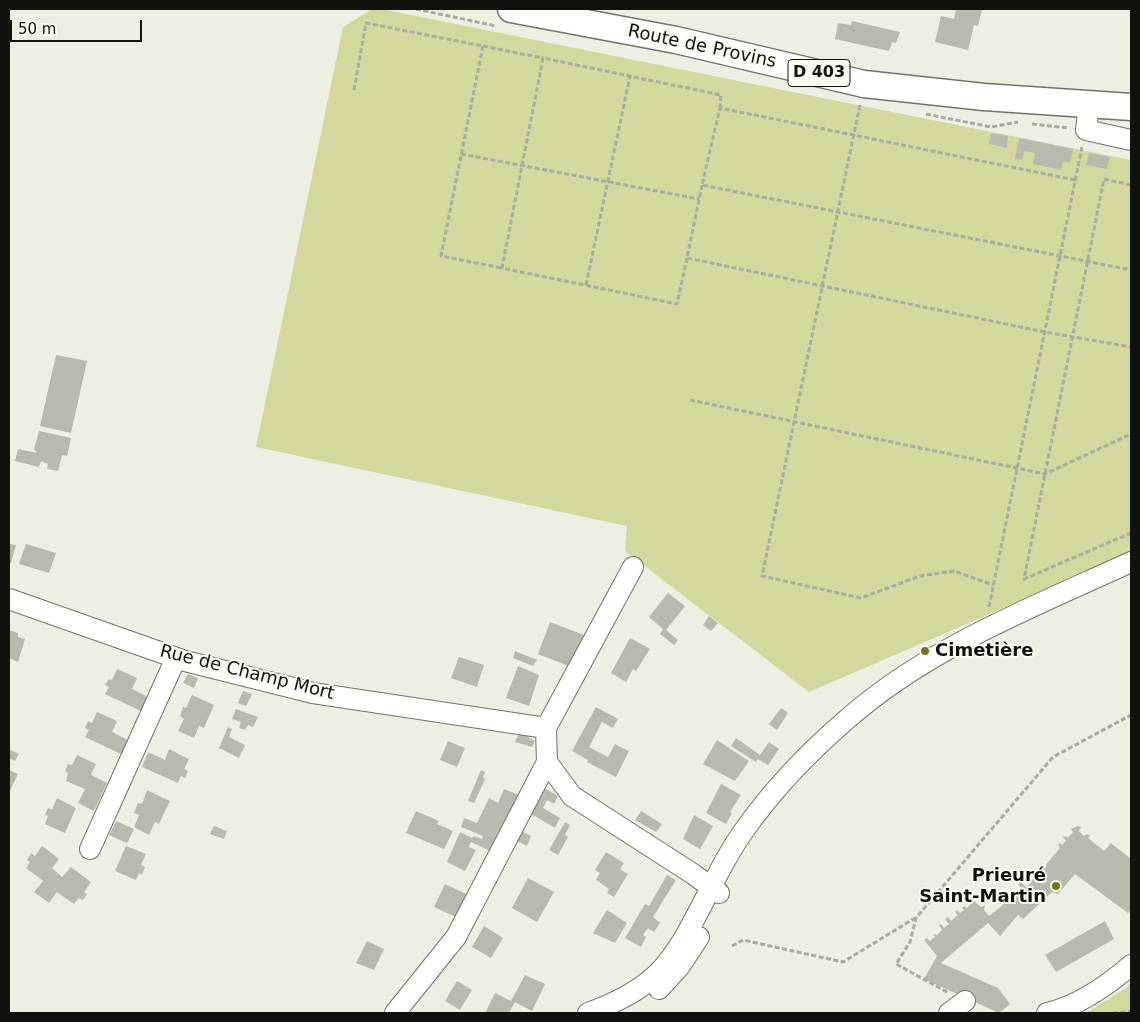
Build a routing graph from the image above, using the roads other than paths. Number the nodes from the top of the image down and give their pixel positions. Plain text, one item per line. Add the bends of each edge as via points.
1 (512, 9) edge
2 (1088, 104) junction
3 (1131, 107) edge
4 (1131, 140) edge
5 (1131, 562) edge
6 (633, 567) dead end
7 (1131, 575) edge
8 (9, 599) edge
9 (176, 658) junction
10 (864, 705) junction
11 (546, 728) junction
12 (548, 762) junction
13 (90, 849) dead end
14 (716, 890) junction
15 (1131, 965) edge
16 (965, 1001) road end
17 (395, 1013) edge
18 (588, 1013) edge
19 (622, 1013) edge
20 (949, 1013) edge
21 (1048, 1013) edge

1 - 2 main road, Route de Provins / D 403 via 676,40 864,84
2 - 3 main road, Route de Provins / D 403
2 - 4 street via 1086,130
5 - 10 street via 956,645 895,681
6 - 11 street
7 - 10 street
8 - 9 street, Rue de Champ Mort
9 - 11 street, Rue de Champ Mort via 313,693
9 - 13 street
10 - 14 street via 772,815
11 - 12 street
12 - 14 street via 572,796
12 - 17 street via 456,937
14 - 18 street via 657,973 634,992
14 - 19 street via 697,940 680,966 654,992
15 - 21 street via 1113,981 1061,1010
16 - 20 street

